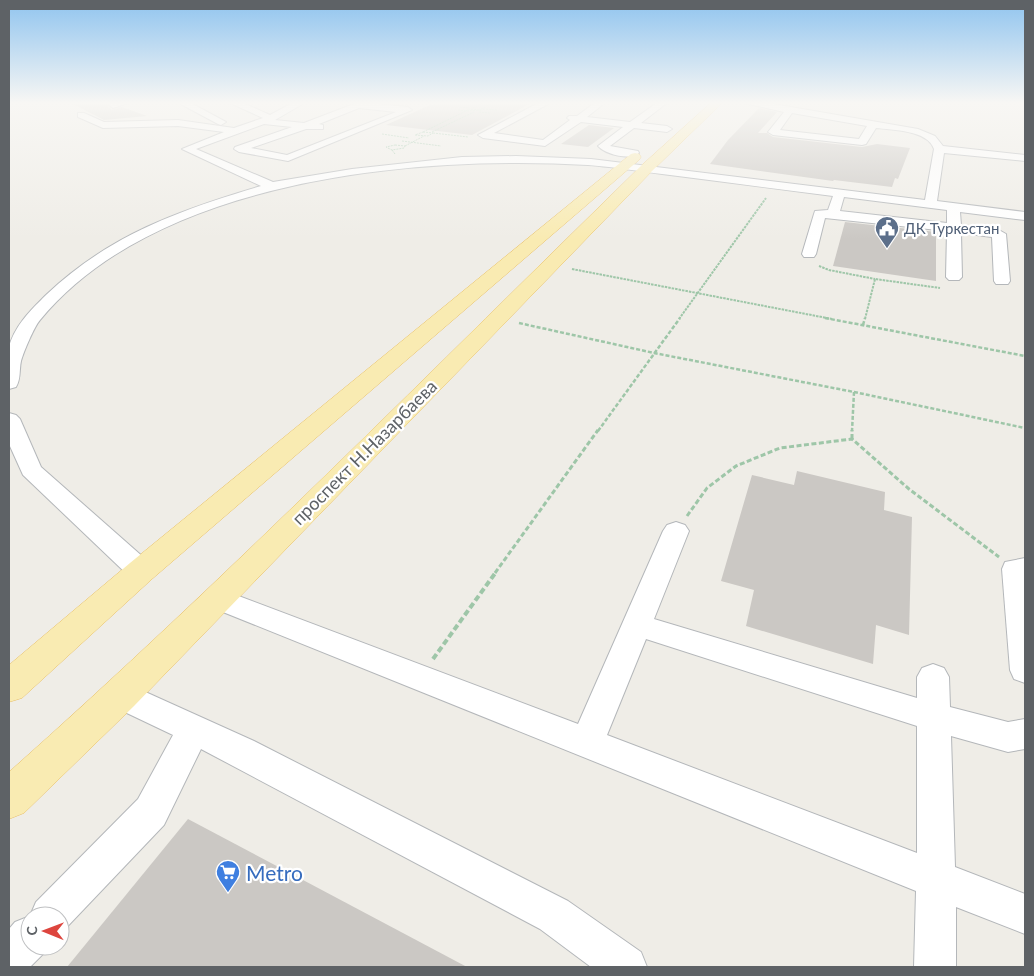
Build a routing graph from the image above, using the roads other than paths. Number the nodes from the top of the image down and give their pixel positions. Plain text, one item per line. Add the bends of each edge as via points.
1 (190, 148) edge
2 (243, 148) edge
3 (315, 148) edge
4 (607, 148) edge
5 (650, 148) edge
6 (657, 148) edge
7 (939, 149) joint
8 (1025, 158) edge
9 (637, 162) junction
10 (272, 186) junction
11 (840, 192) junction
12 (930, 204) junction
13 (953, 206) junction
14 (833, 214) junction
15 (1025, 216) edge
16 (954, 228) junction
17 (809, 254) road end
18 (954, 277) road end
19 (1002, 281) dead end
20 (9, 383) edge
21 (9, 419) edge
22 (676, 532) road end
23 (1020, 569) edge
24 (141, 571) junction
25 (218, 599) junction
26 (637, 625) junction
27 (1025, 670) edge
28 (932, 677) dead end
29 (9, 687) edge
30 (121, 695) junction
31 (933, 717) junction
32 (194, 729) junction
33 (1025, 734) edge
34 (587, 743) junction
35 (9, 799) edge
36 (936, 880) junction
37 (60, 906) edge
38 (1025, 914) edge
39 (20, 946) edge
40 (9, 958) edge
41 (626, 967) edge
42 (934, 967) edge

1 - 10 street via 186,149
2 - 3 street via 239,149 288,158
4 - 9 street
5 - 9 main road, проспект Н.Назарбаева
6 - 9 main road, проспект Н.Назарбаева
7 - 8 street
7 - 12 street
9 - 10 street via 462,160 352,172
9 - 11 street
9 - 24 main road, проспект Н.Назарбаева
9 - 25 main road, проспект Н.Назарбаева via 550,265
10 - 20 street via 164,223 120,245 70,280 30,319 12,360
11 - 12 street
11 - 14 street
12 - 13 street
13 - 15 street
13 - 16 street
14 - 16 street
14 - 17 street via 820,214
16 - 18 street
16 - 19 street via 999,234
21 - 24 street via 31,470
22 - 26 street
23 - 27 street
24 - 29 main road, проспект Н.Назарбаева
25 - 30 main road, проспект Н.Назарбаева
25 - 34 street
26 - 31 street
26 - 34 street
28 - 31 street
30 - 32 street
30 - 35 main road, проспект Н.Назарбаева
31 - 33 street via 1008,737
31 - 36 street
32 - 37 street via 151,812
32 - 41 street via 554,915
34 - 36 street
36 - 38 street
36 - 42 street
39 - 40 street

